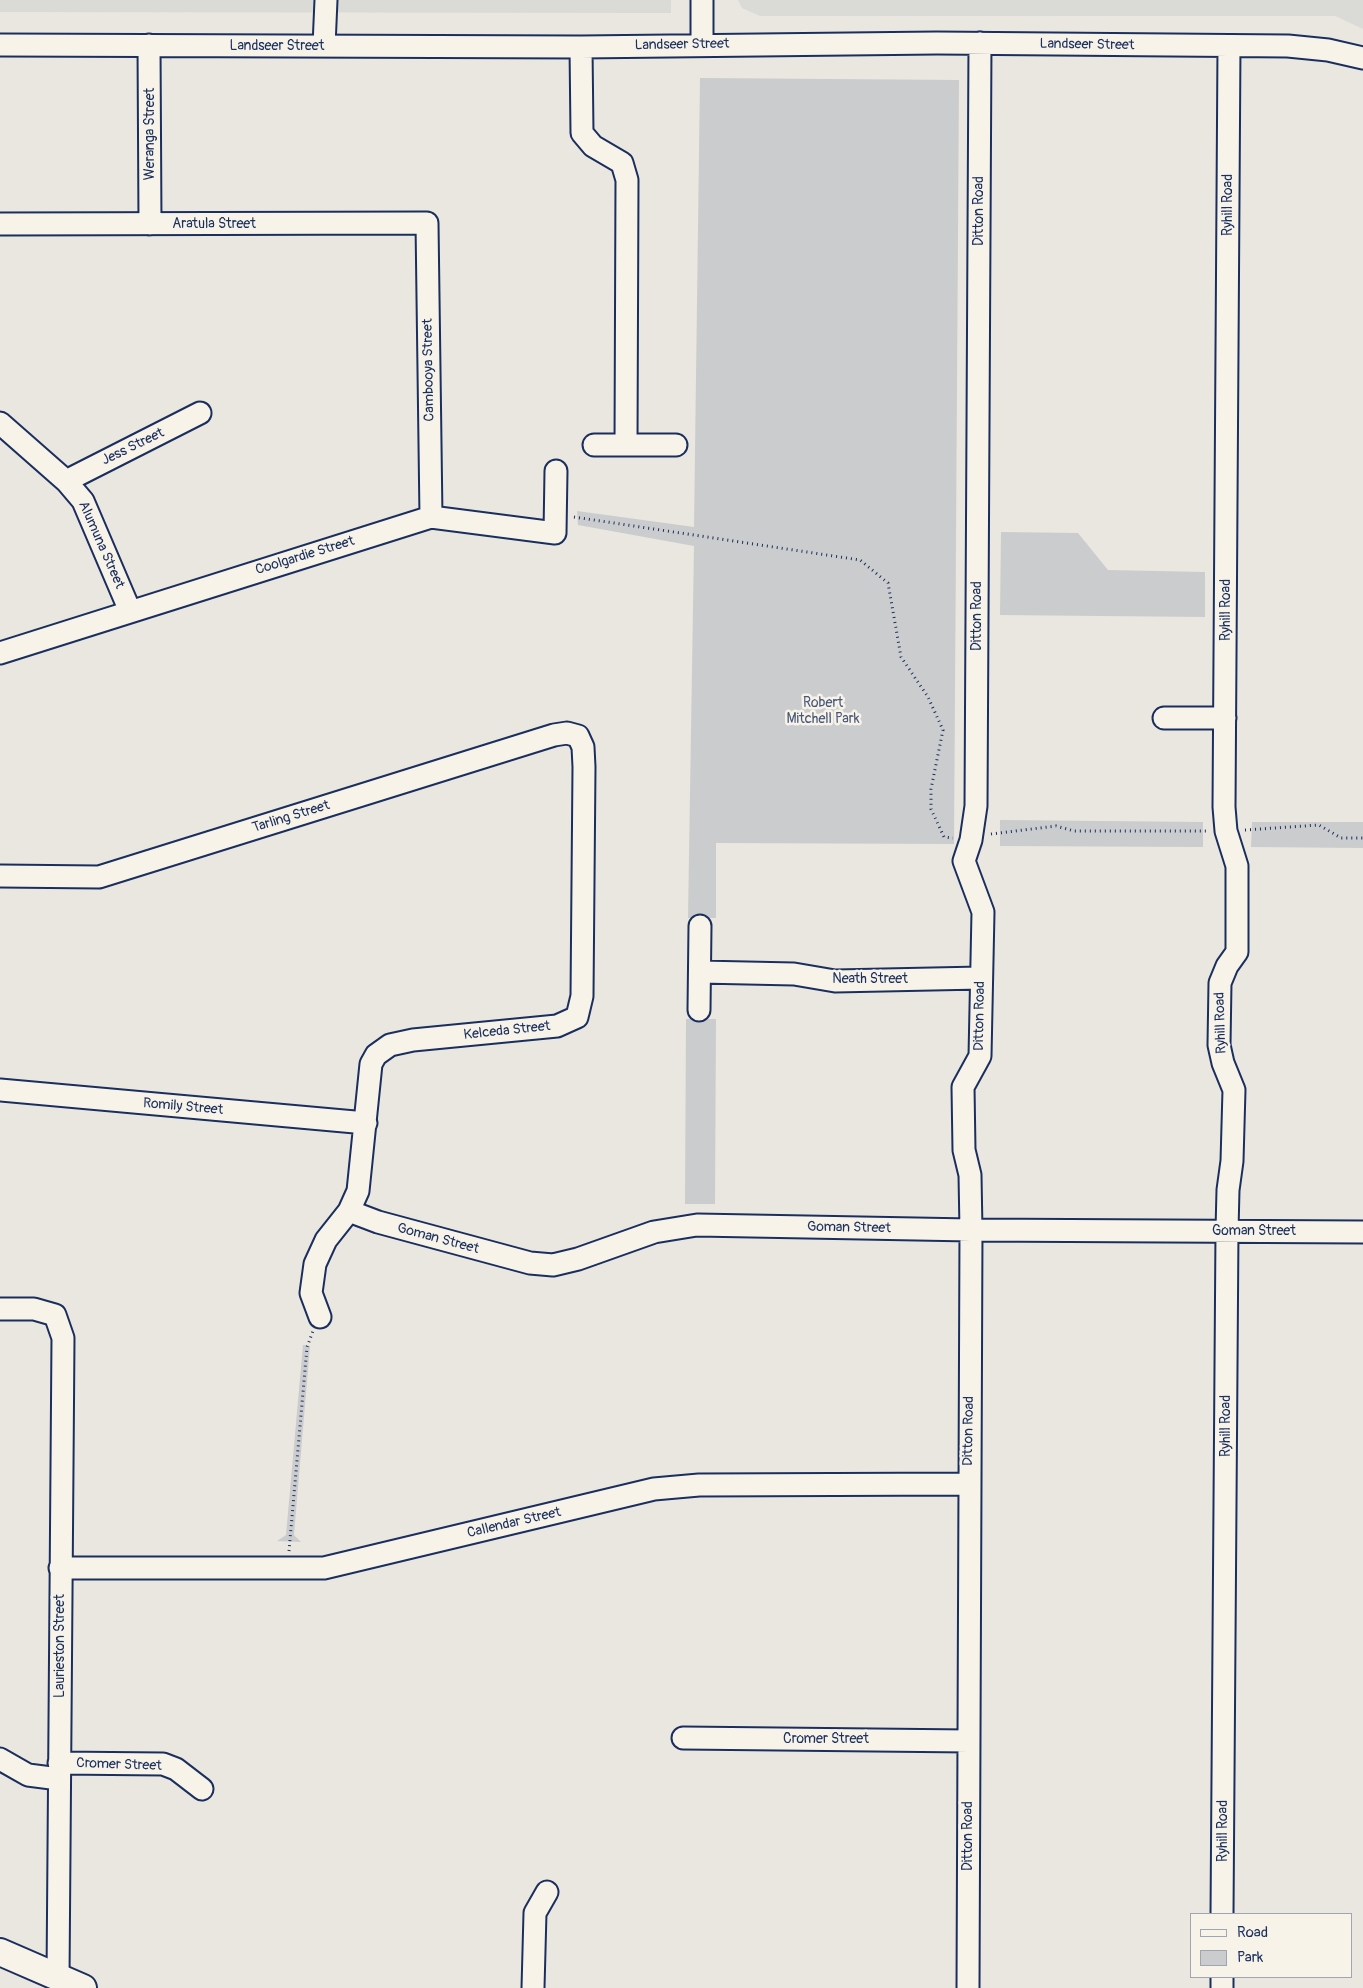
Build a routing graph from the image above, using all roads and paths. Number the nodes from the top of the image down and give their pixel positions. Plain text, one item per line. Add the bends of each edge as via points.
1 (326, 0) edge
2 (702, 0) edge
3 (980, 43) junction
4 (0, 45) edge
5 (149, 45) junction
6 (702, 45) junction
7 (324, 46) junction
8 (1229, 46) junction
9 (581, 47) junction
10 (1363, 58) edge
11 (0, 224) edge
12 (150, 224) junction
13 (427, 224) joint
14 (200, 413) dead end
15 (0, 423) edge
16 (594, 445) dead end
17 (626, 445) junction
18 (676, 445) dead end
19 (556, 471) dead end
20 (66, 481) junction
21 (556, 515) junction
22 (430, 517) junction
23 (130, 611) junction
24 (0, 653) edge
25 (1164, 718) dead end
26 (1225, 718) junction
27 (578, 736) joint
28 (1226, 831) junction
29 (1363, 838) edge
30 (971, 840) junction
31 (0, 876) edge
32 (700, 926) dead end
33 (700, 972) junction
34 (981, 978) junction
35 (699, 1010) dead end
36 (0, 1090) edge
37 (366, 1123) junction
38 (349, 1211) junction
39 (971, 1230) junction
40 (1227, 1230) junction
41 (1363, 1232) edge
42 (0, 1309) edge
43 (320, 1317) joint
44 (969, 1484) junction
45 (288, 1567) junction
46 (60, 1568) junction
47 (683, 1738) dead end
48 (969, 1740) junction
49 (0, 1759) edge
50 (59, 1771) junction
51 (202, 1789) dead end
52 (547, 1892) dead end
53 (1222, 1913) edge
54 (0, 1952) edge
55 (0, 1971) edge
56 (48, 1983) edge
57 (83, 1988) edge
58 (533, 1988) edge
59 (968, 1988) edge

1 - 7 street
2 - 6 street
3 - 6 street, Landseer Street
3 - 8 street, Landseer Street
3 - 30 street, Ditton Road via 976,806
4 - 5 street, Landseer Street
5 - 7 street, Landseer Street
5 - 12 street, Weranga Street
6 - 9 street, Landseer Street
7 - 9 street, Landseer Street
8 - 10 street, Landseer Street via 1305,47
8 - 26 street, Ryhill Road
9 - 17 street via 582,133 593,146 622,163 626,180
11 - 12 street, Aratula Street
12 - 13 street, Aratula Street
13 - 22 street, Cambooya Street
14 - 20 street, Jess Street
15 - 20 street, Alumuna Street
16 - 17 street
17 - 18 street
19 - 21 street, Coolgardie Street
20 - 23 street, Alumuna Street via 83,501
21 - 22 street, Coolgardie Street via 556,533
21 - 30 path via 860,560 888,583 901,657 928,697 943,730 931,789 931,809 936,825 944,837
22 - 23 street, Coolgardie Street
23 - 24 street, Coolgardie Street
25 - 26 street
26 - 28 street, Ryhill Road
27 - 31 street, Tarling Street via 567,733 554,735 98,876
27 - 37 street, Kelceda Street via 583,747 584,767 582,996 577,1017 557,1026 390,1045 376,1055 372,1064
28 - 29 path via 1319,825 1341,838
28 - 30 path via 1074,831 1056,826 1001,831
28 - 40 street, Ryhill Road via 1237,866 1237,952 1220,983 1219,1045 1234,1090
30 - 34 street, Ditton Road via 964,861 983,912
32 - 33 street
33 - 34 street, Neath Street via 794,974 835,981
33 - 35 street
34 - 39 street, Ditton Road via 980,1056 963,1087 964,1150 970,1175
36 - 37 street, Romily Street
37 - 38 street, Kelceda Street via 358,1191
38 - 39 street, Goman Street via 378,1222 530,1263 553,1265 654,1232 697,1225
38 - 43 street, Kelceda Street via 326,1240 315,1264 311,1293
39 - 40 street, Goman Street
39 - 44 street, Ditton Road
40 - 41 street, Goman Street
40 - 53 street, Ryhill Road
42 - 46 street, Laurieston Street via 34,1309 55,1315 63,1338
43 - 45 path via 308,1347
44 - 45 street, Callendar Street via 699,1484 654,1489 324,1568
44 - 48 street, Ditton Road
45 - 46 street, Callendar Street
46 - 50 street, Laurieston Street
47 - 48 street, Cromer Street
48 - 59 street, Ditton Road
49 - 50 street, Cromer Street via 28,1775
50 - 51 street, Cromer Street via 163,1764 176,1769
50 - 56 street, Laurieston Street
52 - 58 street via 535,1913
54 - 56 main road
55 - 56 main road
56 - 57 main road

